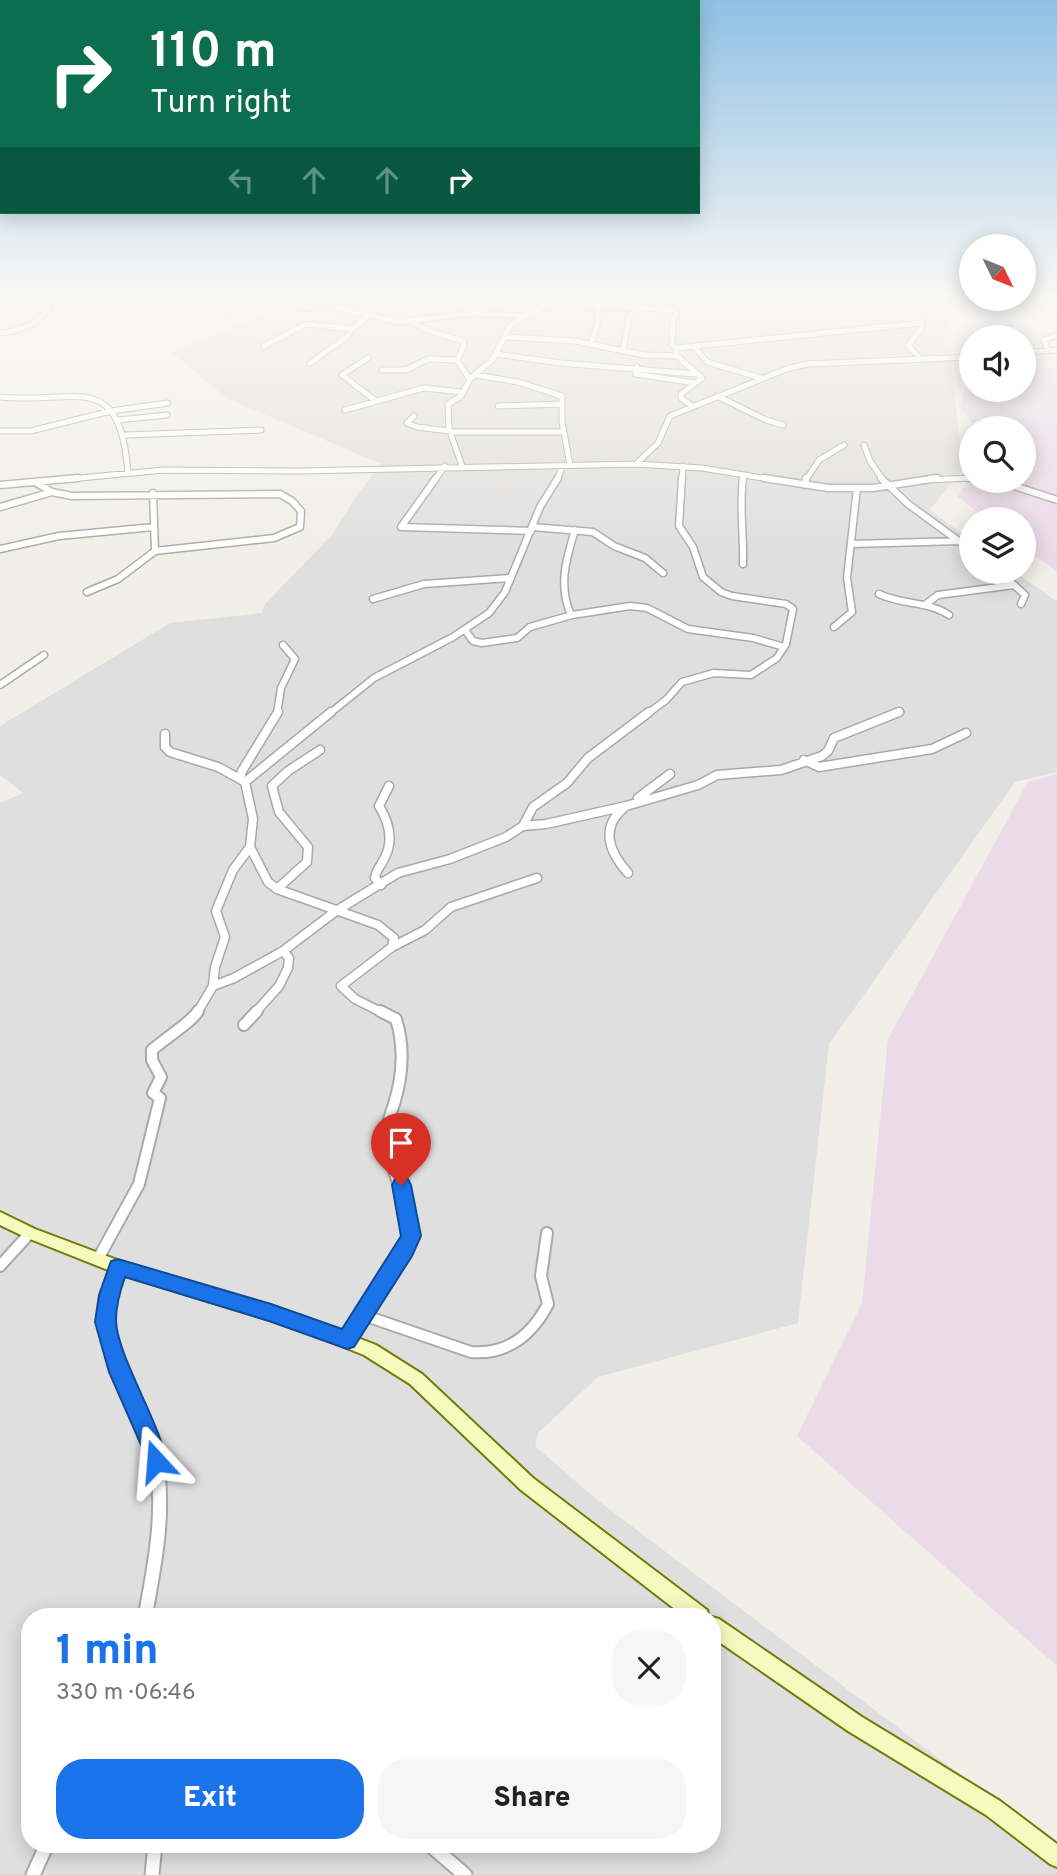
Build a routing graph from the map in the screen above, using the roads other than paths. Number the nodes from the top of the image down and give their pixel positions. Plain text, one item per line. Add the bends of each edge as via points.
1 (350, 382) edge
2 (466, 382) edge
3 (514, 382) edge
4 (685, 382) edge
5 (754, 382) edge
6 (695, 383) joint
7 (463, 392) junction
8 (717, 396) junction
9 (0, 397) edge
10 (373, 400) junction
11 (168, 403) dead end
12 (562, 404) junction
13 (498, 406) dead end
14 (692, 406) junction
15 (345, 410) dead end
16 (111, 411) junction
17 (167, 415) dead end
18 (414, 416) dead end
19 (118, 421) junction
20 (783, 425) dead end
21 (261, 430) dead end
22 (0, 431) edge
23 (450, 431) junction
24 (564, 432) junction
25 (125, 435) junction
26 (844, 445) dead end
27 (864, 445) dead end
28 (636, 464) junction
29 (566, 465) junction
30 (463, 466) junction
31 (683, 466) junction
32 (445, 467) junction
33 (128, 472) junction
34 (743, 475) junction
35 (959, 478) edge
36 (33, 481) junction
37 (0, 485) edge
38 (805, 485) junction
39 (890, 486) junction
40 (857, 488) junction
41 (52, 492) junction
42 (1036, 493) edge
43 (153, 494) junction
44 (1057, 500) edge
45 (0, 507) edge
46 (154, 527) junction
47 (531, 529) junction
48 (575, 530) junction
49 (959, 540) edge
50 (959, 541) edge
51 (852, 544) junction
52 (0, 549) edge
53 (155, 551) junction
54 (743, 564) dead end
55 (663, 573) dead end
56 (511, 578) junction
57 (1014, 585) joint
58 (87, 592) dead end
59 (879, 594) dead end
60 (373, 599) dead end
61 (926, 604) junction
62 (1021, 604) dead end
63 (571, 615) junction
64 (949, 615) dead end
65 (834, 627) dead end
66 (465, 630) junction
67 (283, 645) dead end
68 (784, 647) junction
69 (44, 654) dead end
70 (0, 685) edge
71 (900, 712) dead end
72 (966, 733) dead end
73 (165, 734) dead end
74 (320, 750) dead end
75 (804, 760) junction
76 (670, 775) dead end
77 (243, 781) junction
78 (389, 786) dead end
79 (626, 806) junction
80 (523, 826) junction
81 (250, 847) junction
82 (628, 873) dead end
83 (537, 878) dead end
84 (381, 885) junction
85 (277, 889) junction
86 (336, 911) junction
87 (392, 947) junction
88 (283, 951) junction
89 (213, 986) junction
90 (244, 1025) dead end
91 (0, 1218) edge
92 (30, 1233) junction
93 (547, 1233) dead end
94 (98, 1259) junction
95 (0, 1266) edge
96 (118, 1267) junction
97 (363, 1315) junction
98 (347, 1340) junction
99 (147, 1608) edge
100 (688, 1608) edge
101 (721, 1632) edge
102 (43, 1853) edge
103 (154, 1853) edge
104 (439, 1853) edge
105 (1057, 1857) edge
106 (33, 1875) edge
107 (152, 1875) edge
108 (465, 1875) edge

1 - 10 street
2 - 7 street
3 - 12 street via 556,393
4 - 6 street
5 - 8 street
6 - 14 street via 680,396
7 - 10 street via 424,388
7 - 23 street via 449,404
8 - 14 street
8 - 20 street
9 - 16 street via 86,394
10 - 15 street
11 - 16 street
12 - 13 street
12 - 24 street
14 - 28 street via 670,416 658,443
16 - 19 street
16 - 22 street via 31,431
17 - 19 street
18 - 23 street via 407,423 411,426
19 - 25 street
21 - 25 street
23 - 24 street
23 - 30 street
24 - 29 street
25 - 33 street
26 - 38 street via 819,458
27 - 39 street via 870,464
28 - 29 street
28 - 31 street
29 - 30 street
29 - 47 street
30 - 32 street
31 - 34 street
31 - 68 street via 679,526 704,577 732,596 792,607
32 - 33 street
32 - 47 street via 401,527
33 - 36 street
34 - 38 street
34 - 54 street via 739,505
35 - 39 street
36 - 37 street
36 - 41 street
38 - 40 street
39 - 40 street
39 - 49 street via 918,513
40 - 51 street
41 - 43 street via 72,496
41 - 45 street
42 - 44 street
43 - 46 street
43 - 53 street via 280,494 298,506 302,522 289,534 274,538
46 - 52 street via 50,537
46 - 53 street
47 - 48 street
47 - 56 street
48 - 55 street via 593,532 614,546 639,554
48 - 63 street via 563,581 564,603
50 - 51 street
51 - 65 street via 846,575 854,600 852,611
53 - 58 street via 118,579
56 - 60 street via 434,582
56 - 66 street via 495,607
57 - 61 street via 938,595
57 - 62 street via 1026,600
59 - 61 street
61 - 64 street
63 - 66 street via 496,642 473,641
63 - 68 street via 604,608 647,608 688,629
66 - 77 street via 374,678
67 - 77 street via 295,659 281,688 278,712 243,771
68 - 80 street via 777,658 751,676 714,673 682,682 666,700 587,758 560,790 533,807
69 - 70 street
71 - 75 street via 834,738 822,756
72 - 75 street via 933,749 819,767
73 - 77 street via 170,752 218,767
74 - 85 street via 280,774 272,786 274,804 308,847 307,862
75 - 79 street via 780,769 717,775
76 - 79 street
77 - 81 street via 253,819
78 - 84 street via 379,806 388,821 390,840 386,858 376,870
79 - 80 street
79 - 82 street via 618,810 610,840 611,850
80 - 84 street via 478,849 407,869
81 - 85 street via 268,882
81 - 89 street via 233,870 216,911 225,937
83 - 87 street via 451,907 425,930
84 - 86 street
85 - 86 street
86 - 87 street via 377,925 394,938
86 - 88 street
87 - 97 street via 341,986 355,999 397,1019 404,1047 387,1135 411,1236
88 - 89 street
88 - 90 street via 289,958 288,971
89 - 94 street via 195,1017 152,1050 161,1077 153,1093 160,1098 152,1136 139,1184
91 - 92 street
92 - 94 street
92 - 95 street
93 - 97 street via 541,1276 548,1304 511,1347 491,1354 471,1352
94 - 96 street
96 - 98 street via 271,1312
96 - 99 street via 106,1322 119,1372 153,1447 159,1475 157,1556
97 - 98 street
98 - 100 street via 416,1379 527,1483
101 - 105 street via 855,1724 993,1808
102 - 106 street
103 - 107 street
104 - 108 street

